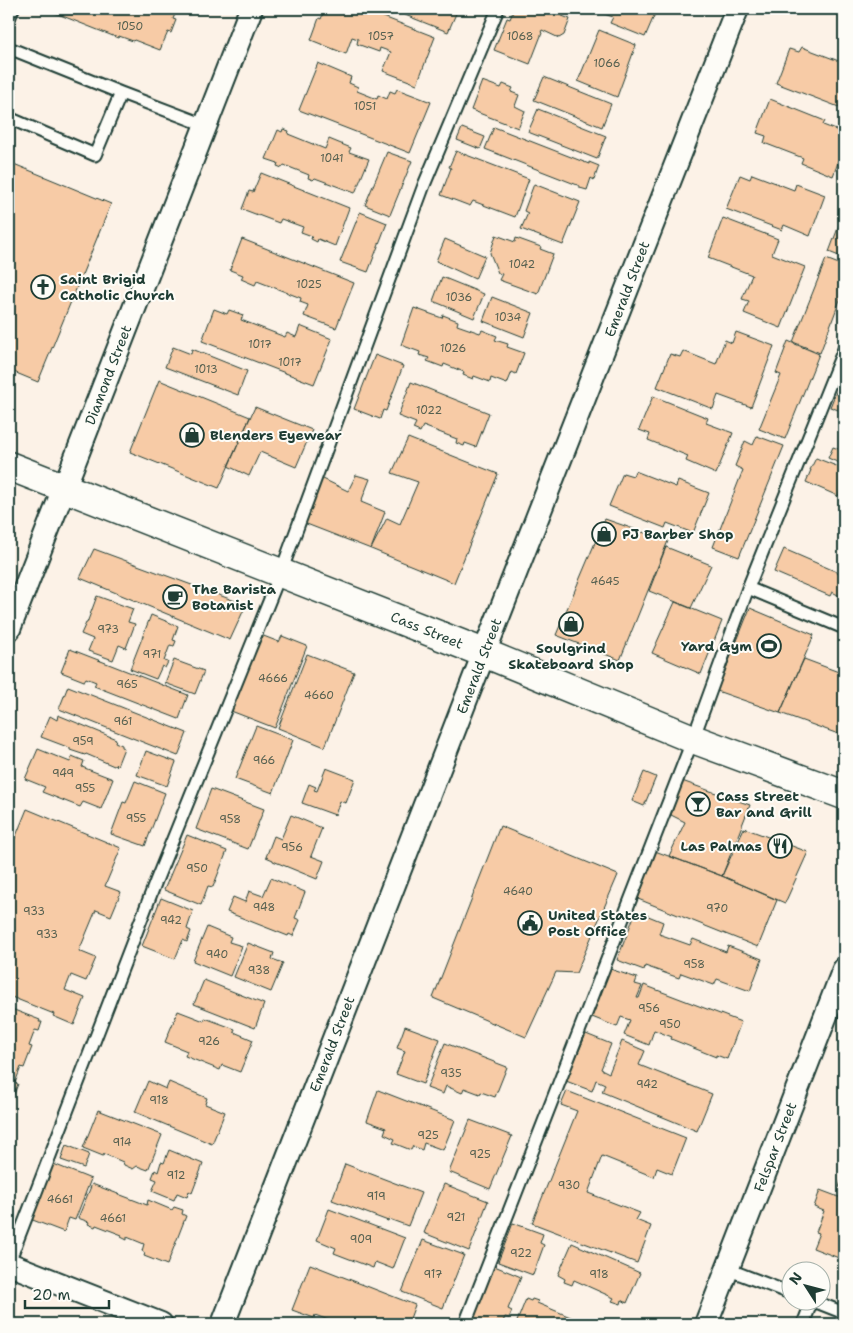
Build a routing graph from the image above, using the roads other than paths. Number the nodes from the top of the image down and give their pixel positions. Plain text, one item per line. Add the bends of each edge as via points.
1 (13, 9) edge
2 (251, 9) edge
3 (498, 9) edge
4 (737, 9) edge
5 (9, 18) edge
6 (9, 48) edge
7 (121, 93) junction
8 (9, 118) edge
9 (205, 125) junction
10 (844, 349) edge
11 (9, 466) edge
12 (65, 488) junction
13 (281, 572) junction
14 (748, 588) junction
15 (844, 628) edge
16 (9, 629) edge
17 (484, 653) junction
18 (693, 739) junction
19 (844, 795) edge
20 (844, 969) edge
21 (9, 1263) edge
22 (727, 1269) junction
23 (780, 1289) edge
24 (830, 1308) edge
25 (808, 1310) edge
26 (844, 1313) edge
27 (161, 1324) edge
28 (223, 1324) edge
29 (465, 1324) edge
30 (706, 1324) edge
31 (803, 1324) edge

1 - 5 lane
2 - 9 street, Diamond Street
3 - 13 lane via 424,185
4 - 17 street, Emerald Street
6 - 7 lane
7 - 8 lane via 95,155
7 - 9 lane
9 - 12 street, Diamond Street
10 - 14 lane
11 - 12 street, Cass Street
12 - 13 street, Cass Street
12 - 16 street, Diamond Street
13 - 17 street, Cass Street
13 - 21 lane via 156,881
14 - 15 lane
14 - 18 lane
17 - 18 street, Cass Street
17 - 28 street, Emerald Street
18 - 19 street, Cass Street
18 - 29 lane
20 - 22 street, Felspar Street
21 - 27 street
22 - 23 lane
22 - 30 street, Felspar Street
24 - 26 lane
25 - 31 lane

